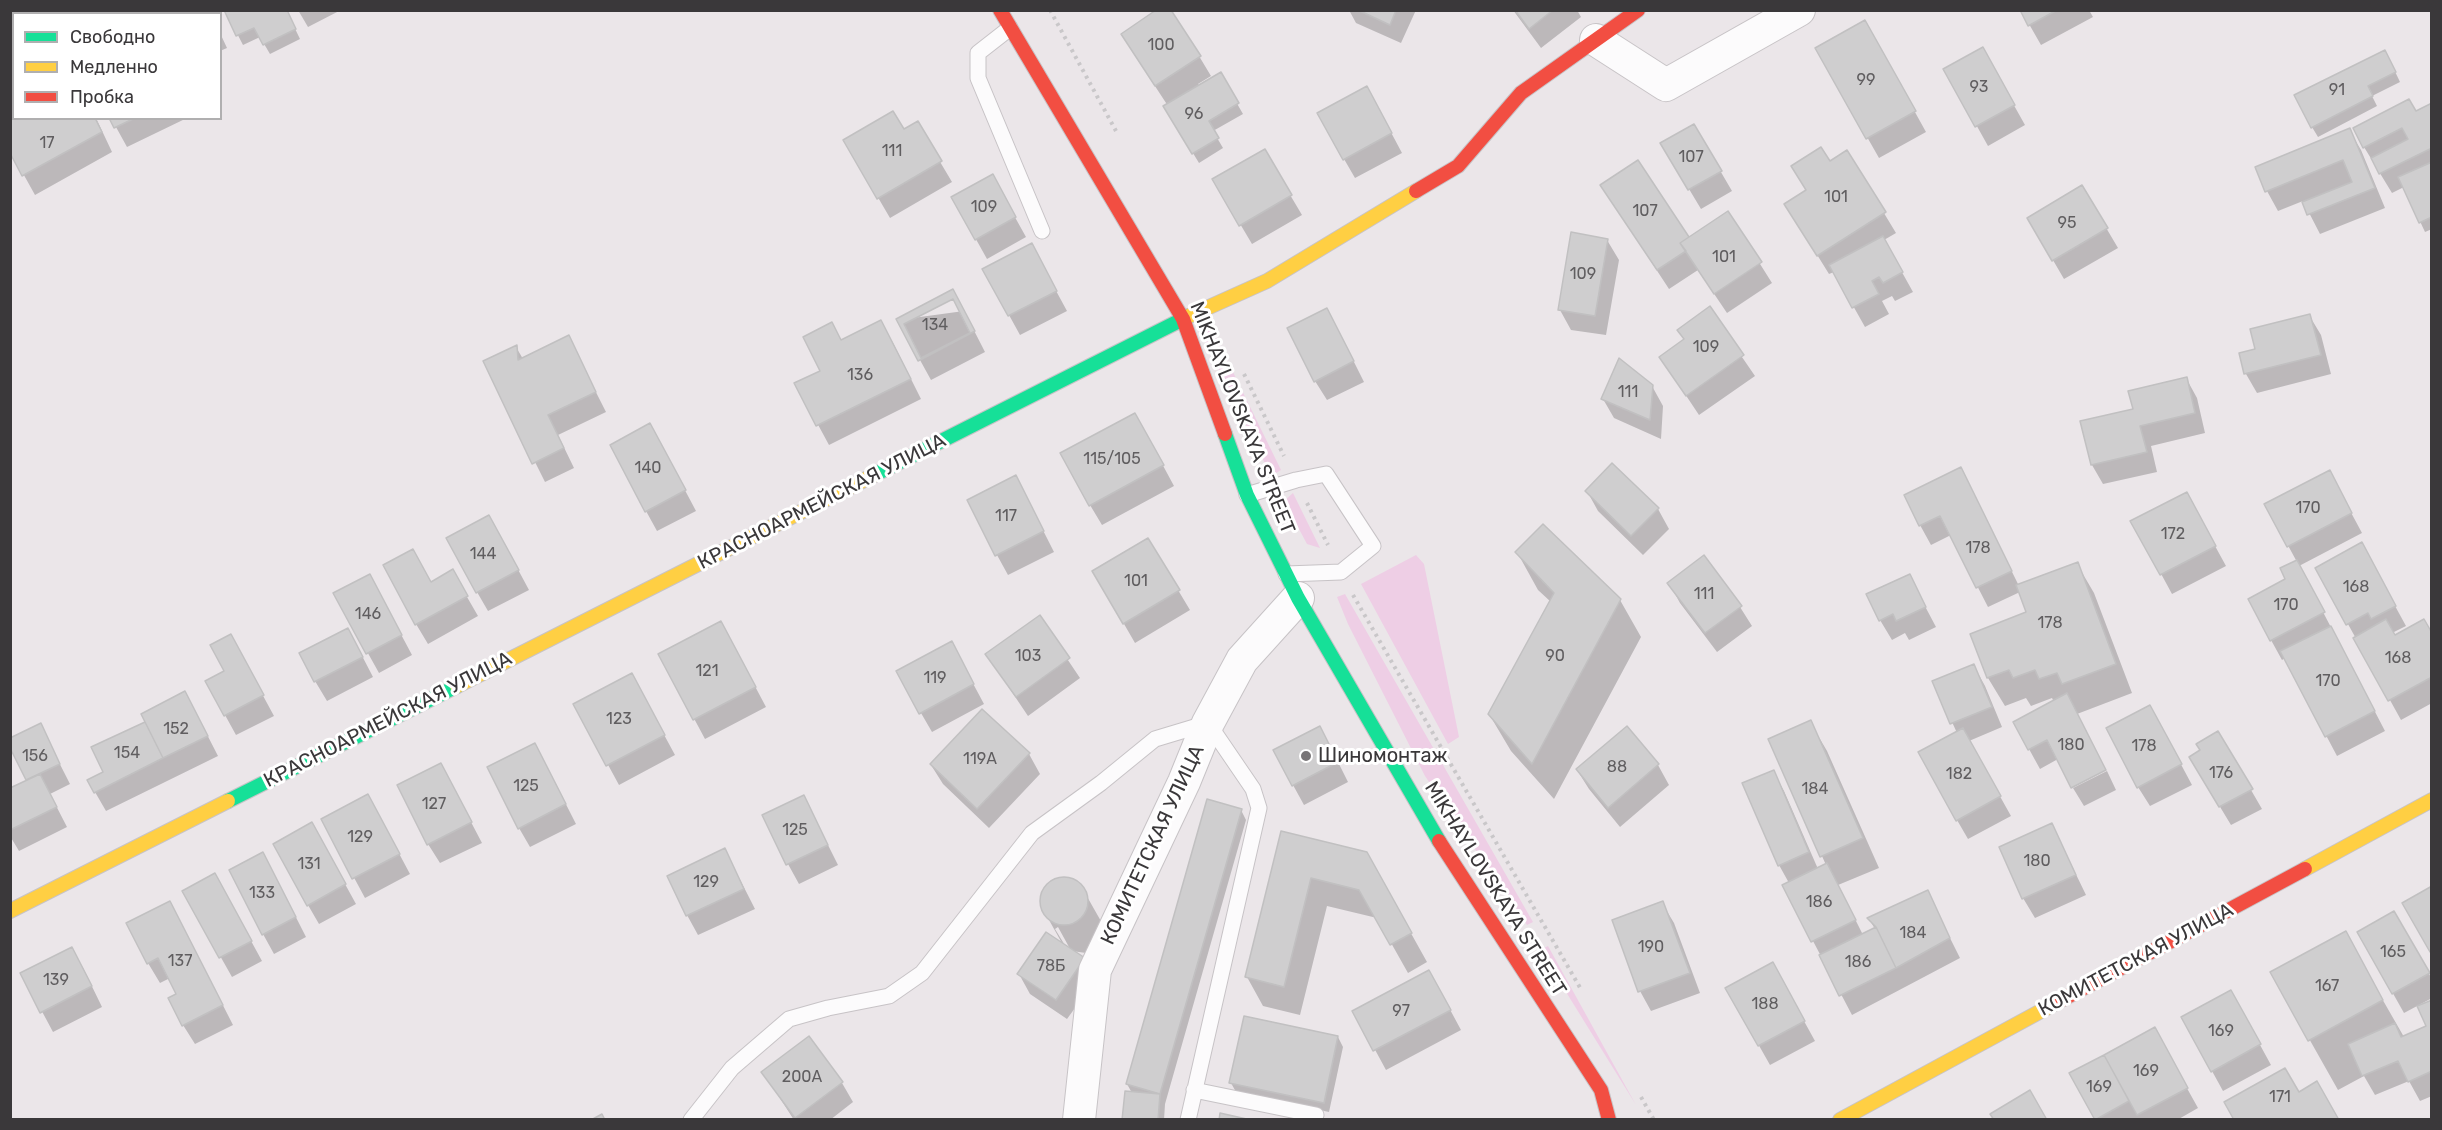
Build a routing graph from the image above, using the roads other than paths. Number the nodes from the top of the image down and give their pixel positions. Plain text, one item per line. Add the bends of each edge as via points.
1 (1000, 10) edge
2 (1638, 10) edge
3 (1799, 10) edge
4 (1010, 28) junction
5 (1596, 40) junction
6 (1042, 231) dead end
7 (1183, 319) junction
8 (1247, 495) junction
9 (1292, 586) junction
10 (1208, 723) junction
11 (2432, 800) edge
12 (10, 911) edge
13 (1194, 1090) junction
14 (1316, 1115) dead end
15 (691, 1119) edge
16 (1079, 1119) edge
17 (1188, 1119) edge
18 (1609, 1119) edge
19 (1840, 1119) edge

1 - 4 street, MIKHAYLOVSKAYA STREET
2 - 5 street, КРАСНОАРМЕЙСКАЯ УЛИЦА
3 - 5 street via 1666,85
4 - 6 lane via 978,53 978,78
4 - 7 street, MIKHAYLOVSKAYA STREET
5 - 7 street, КРАСНОАРМЕЙСКАЯ УЛИЦА via 1521,93 1458,166 1267,281
7 - 8 street, MIKHAYLOVSKAYA STREET
7 - 12 street, КРАСНОАРМЕЙСКАЯ УЛИЦА
8 - 9 street, MIKHAYLOVSKAYA STREET
8 - 9 lane via 1326,474 1373,546 1341,572
9 - 10 street, КОМИТЕТСКАЯ УЛИЦА via 1242,660
9 - 18 street, MIKHAYLOVSKAYA STREET via 1431,829 1601,1090
10 - 13 lane via 1252,789 1259,808
10 - 15 lane via 1155,739 1032,834 922,973 889,996 789,1019 732,1068
10 - 16 street, КОМИТЕТСКАЯ УЛИЦА via 1095,970
11 - 19 street, КОМИТЕТСКАЯ УЛИЦА
13 - 14 lane
13 - 17 lane

